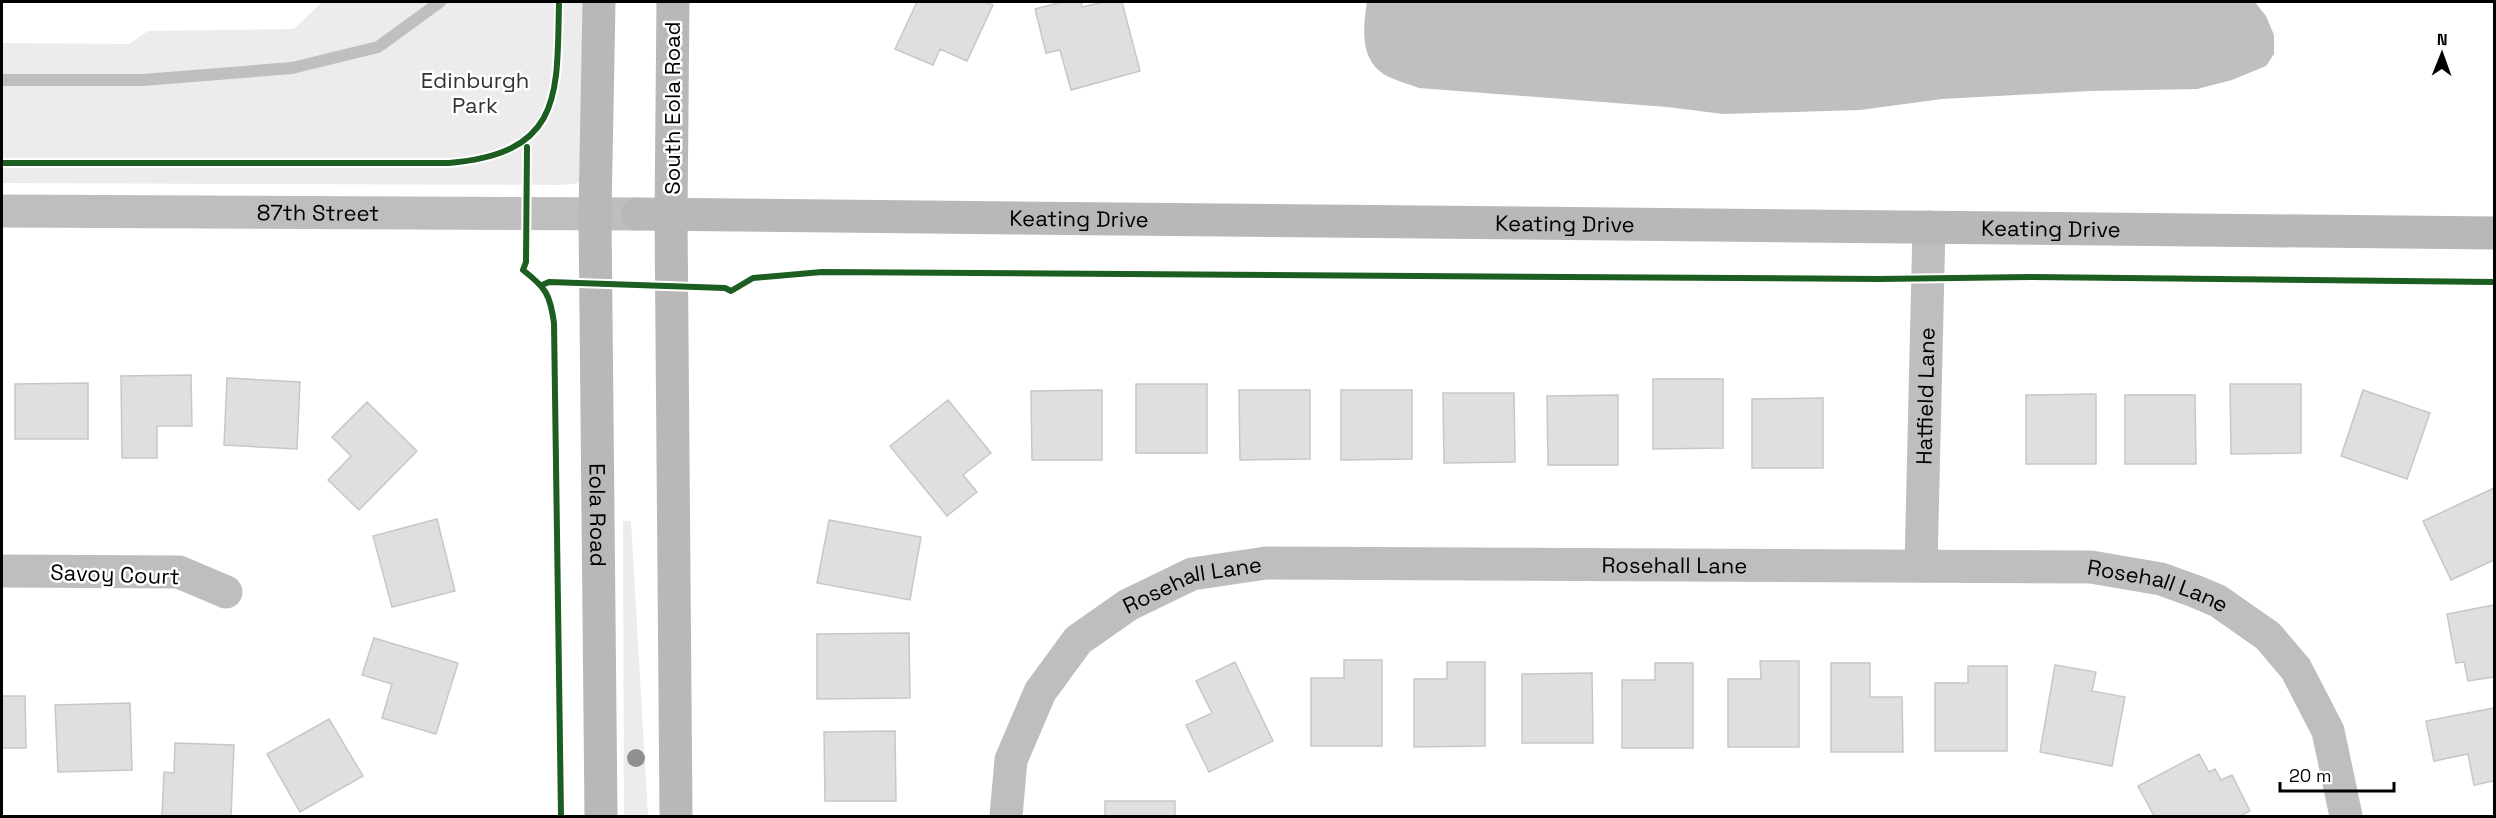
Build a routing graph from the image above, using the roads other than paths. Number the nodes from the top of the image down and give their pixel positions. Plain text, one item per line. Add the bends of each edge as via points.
1 (599, 2) edge
2 (673, 2) edge
3 (2, 211) edge
4 (595, 214) junction
5 (637, 214) joint
6 (671, 215) junction
7 (1929, 227) junction
8 (2494, 233) edge
9 (1921, 566) junction
10 (2, 571) edge
11 (226, 592) dead end
12 (602, 816) edge
13 (675, 816) edge
14 (1005, 816) edge
15 (2346, 816) edge

1 - 4 street
2 - 6 street, South Eola Road
3 - 4 street, 87th Street
4 - 5 street, 87th Street
4 - 12 street, Eola Road
5 - 6 street, Keating Drive
6 - 7 street, Keating Drive
6 - 13 street
7 - 8 street, Keating Drive
7 - 9 street, Hatfield Lane
9 - 14 street, Rosehall Lane via 1266,563 1192,574 1128,605 1078,640 1040,692 1011,760
9 - 15 street, Rosehall Lane via 2091,567 2161,579 2218,601 2268,636 2296,669 2328,731
10 - 11 street, Savoy Court via 178,572

